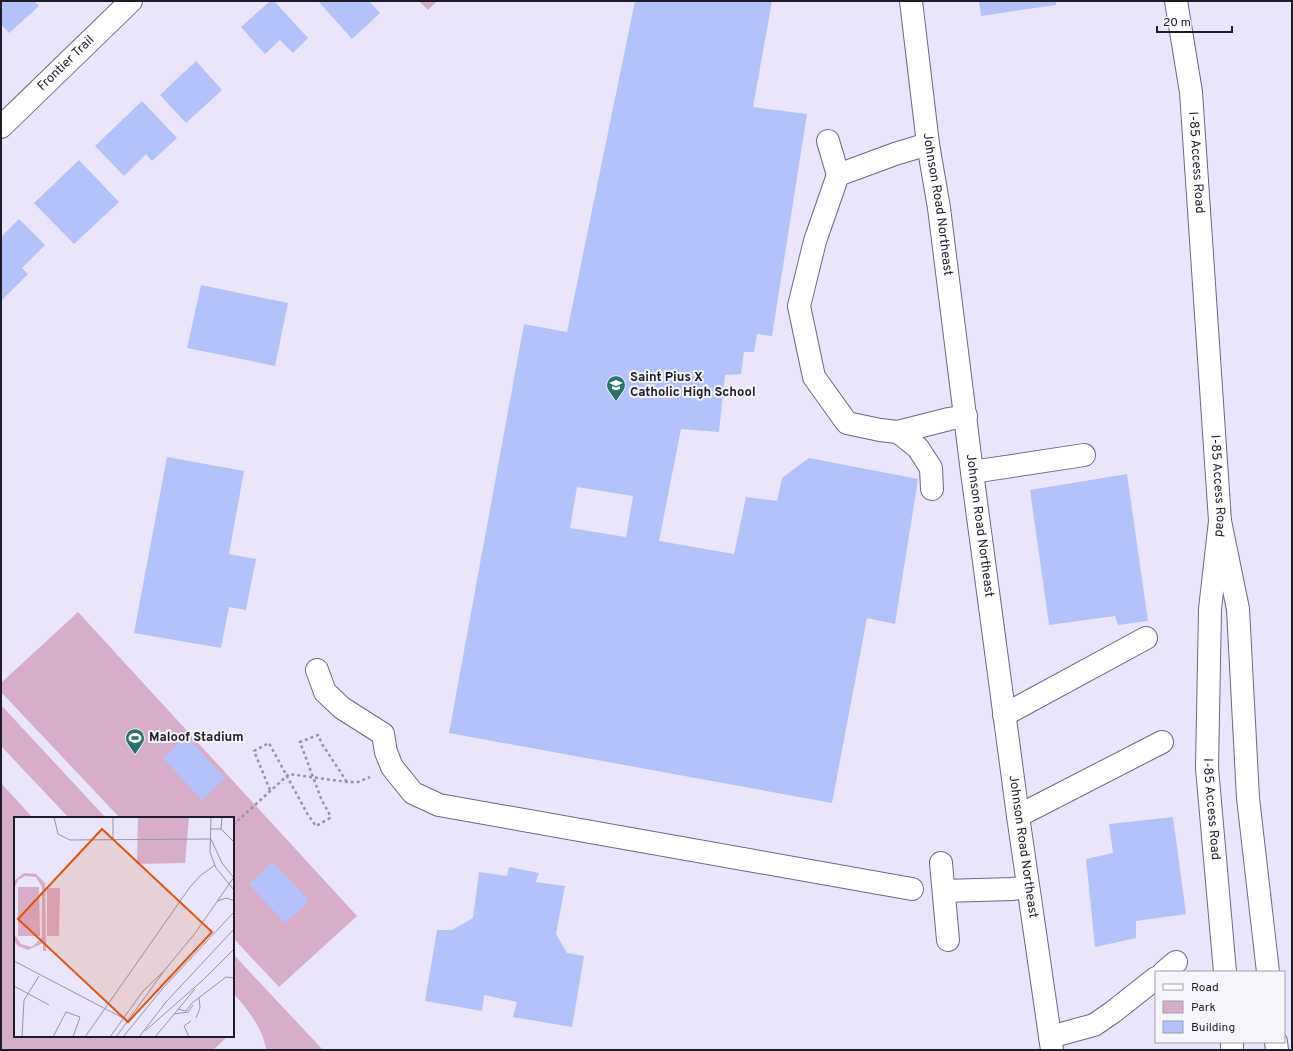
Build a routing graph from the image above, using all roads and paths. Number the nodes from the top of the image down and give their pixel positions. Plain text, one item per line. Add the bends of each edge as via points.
1 (132, 1) edge
2 (911, 1) edge
3 (1176, 1) edge
4 (1, 127) edge
5 (828, 141) dead end
6 (928, 144) junction
7 (838, 175) junction
8 (966, 416) junction
9 (898, 432) junction
10 (1084, 455) dead end
11 (972, 472) junction
12 (932, 489) dead end
13 (1220, 521) junction
14 (1146, 638) dead end
15 (317, 670) dead end
16 (1004, 715) junction
17 (1162, 742) dead end
18 (392, 767) junction
19 (287, 776) junction
20 (313, 777) junction
21 (346, 782) junction
22 (270, 790) junction
23 (1018, 816) junction
24 (234, 824) edge
25 (941, 863) dead end
26 (1028, 887) junction
27 (912, 888) dead end
28 (944, 891) junction
29 (948, 940) dead end
30 (1225, 971) edge
31 (1268, 971) edge
32 (1155, 979) edge
33 (1051, 1044) edge

1 - 4 main road, Frontier Trail
2 - 6 main road, Johnson Road Northeast
3 - 13 main road, I-85 Access Road via 1191,92
5 - 7 main road
6 - 7 main road
6 - 8 main road, Johnson Road Northeast via 939,208
7 - 9 main road via 816,241 799,306 814,377 847,423
8 - 9 main road
8 - 11 main road, Johnson Road Northeast
9 - 12 main road via 918,448 931,468
10 - 11 main road
11 - 16 main road, Johnson Road Northeast
13 - 30 main road, I-85 Access Road via 1210,609 1207,768
13 - 31 main road via 1238,609 1248,798
14 - 16 main road
15 - 18 main road via 325,692 342,708 383,734
16 - 23 main road, Johnson Road Northeast
17 - 23 main road
18 - 21 path via 358,782
18 - 27 main road via 414,793 439,805
19 - 20 path via 289,774
19 - 20 path via 316,826 330,818
19 - 22 path
19 - 22 path via 269,743 254,751
20 - 21 path
20 - 21 path via 300,742 318,735
22 - 24 path
23 - 26 main road, Johnson Road Northeast
25 - 28 main road
26 - 28 main road
26 - 33 main road, Johnson Road Northeast
28 - 29 main road
32 - 33 main road via 1094,1025

